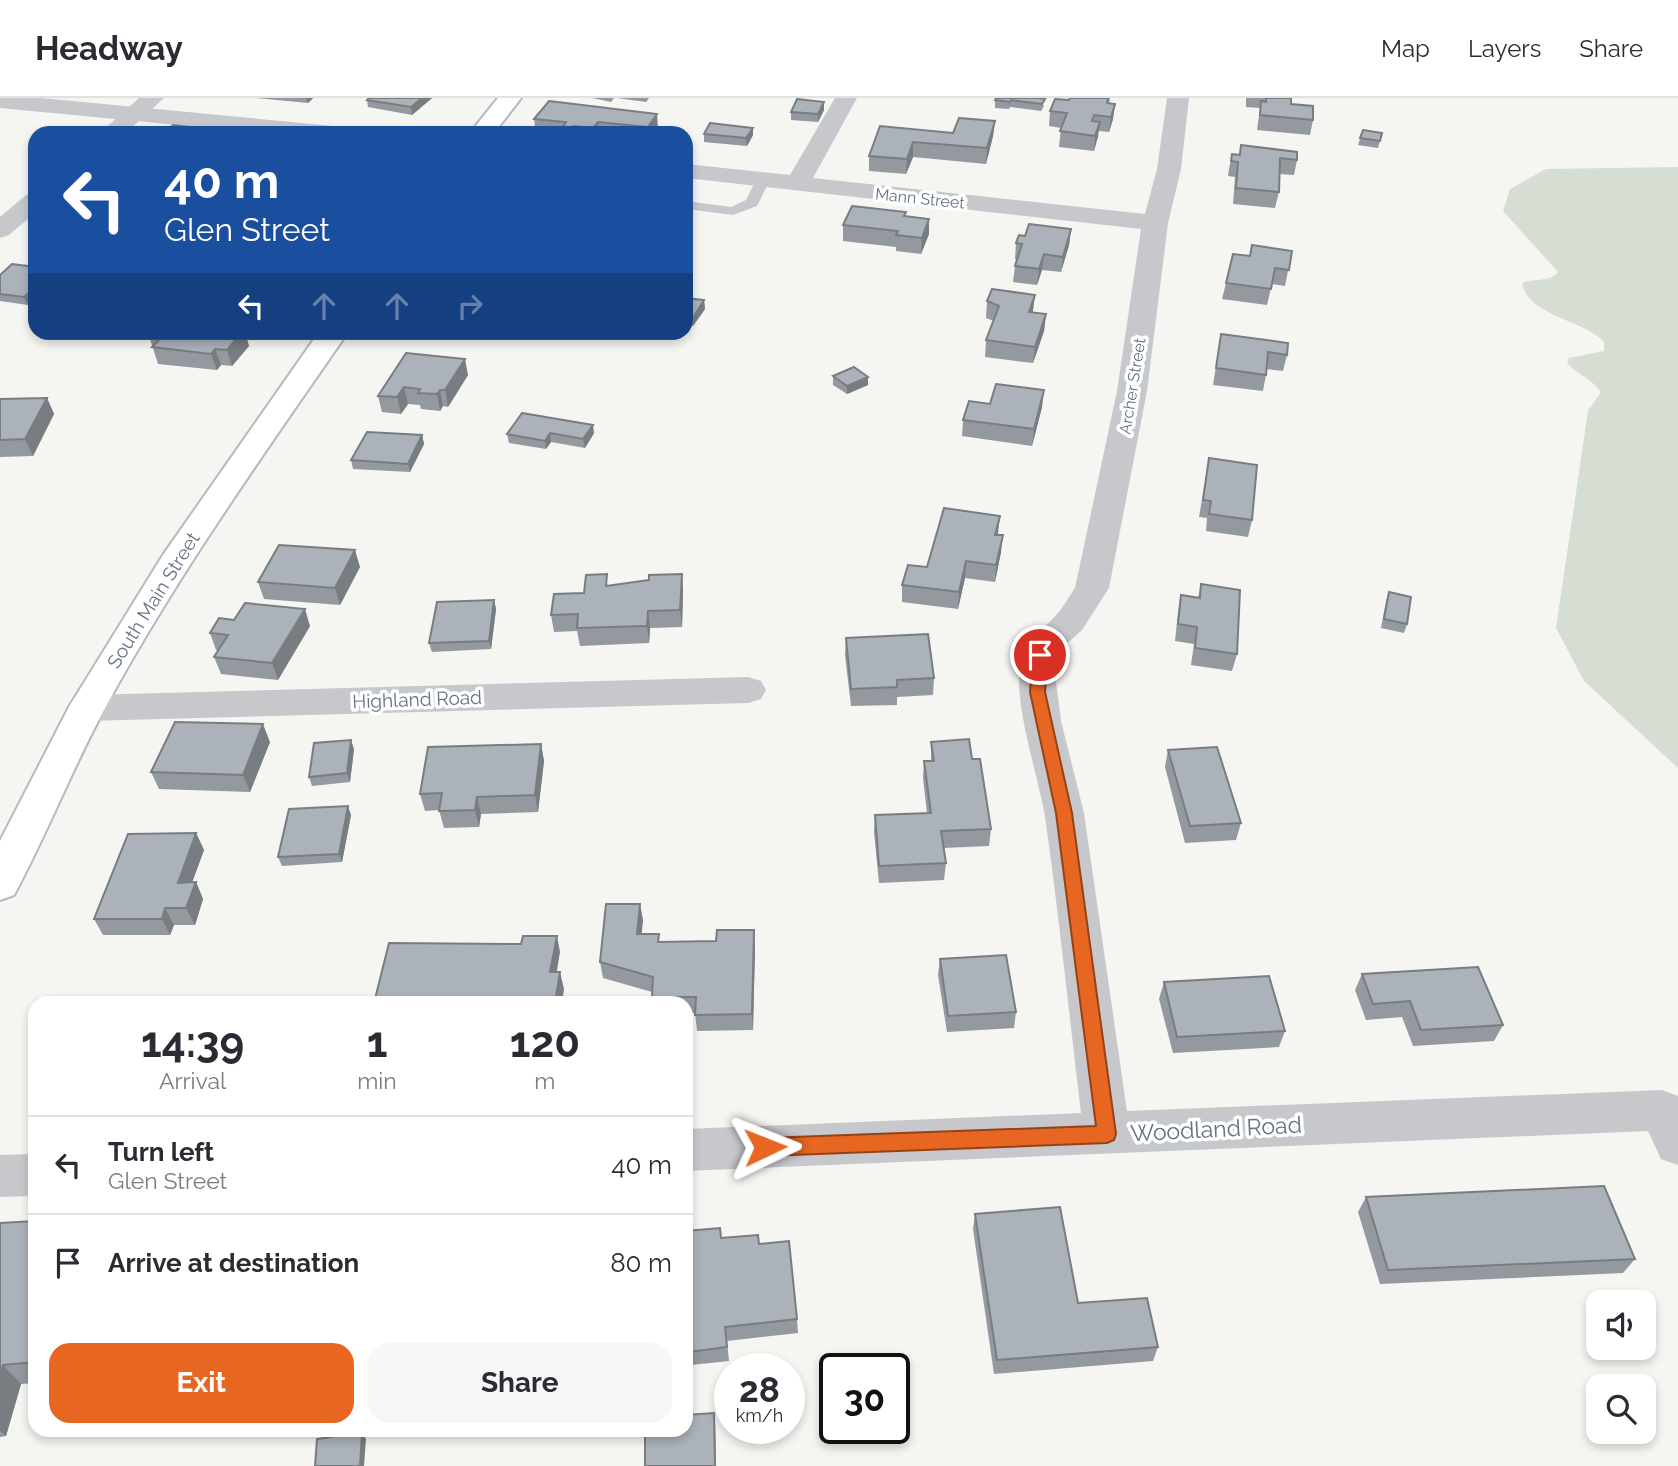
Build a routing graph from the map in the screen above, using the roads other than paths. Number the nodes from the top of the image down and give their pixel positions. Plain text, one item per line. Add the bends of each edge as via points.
1 (153, 98) edge
2 (510, 98) edge
3 (846, 98) edge
4 (1178, 98) edge
5 (0, 101) edge
6 (133, 115) junction
7 (120, 126) edge
8 (255, 126) edge
9 (488, 126) edge
10 (693, 172) edge
11 (763, 180) junction
12 (797, 185) junction
13 (28, 206) edge
14 (693, 206) edge
15 (1155, 223) junction
16 (0, 230) edge
17 (328, 340) edge
18 (748, 690) dead end
19 (86, 708) junction
20 (9, 846) edge
21 (0, 884) edge
22 (1670, 1127) edge
23 (1107, 1134) junction
24 (693, 1150) edge
25 (28, 1175) edge
26 (0, 1176) edge

1 - 6 street
2 - 9 main road
3 - 12 street
4 - 15 street, Archer Street via 1169,169
5 - 6 street
6 - 7 street
6 - 8 street
10 - 11 street, Mann Street
11 - 12 street, Mann Street
11 - 14 lane via 752,203 733,211
12 - 15 street, Mann Street
13 - 16 street
15 - 23 street, Archer Street via 1132,391 1091,588 1083,605 1040,655 1037,692 1064,813
17 - 19 main road, South Main Street via 173,565
18 - 19 street, Highland Road
19 - 20 main road, South Main Street
20 - 21 main road, South Main Street
22 - 23 street, Woodland Road
23 - 24 street, Woodland Road
25 - 26 street

